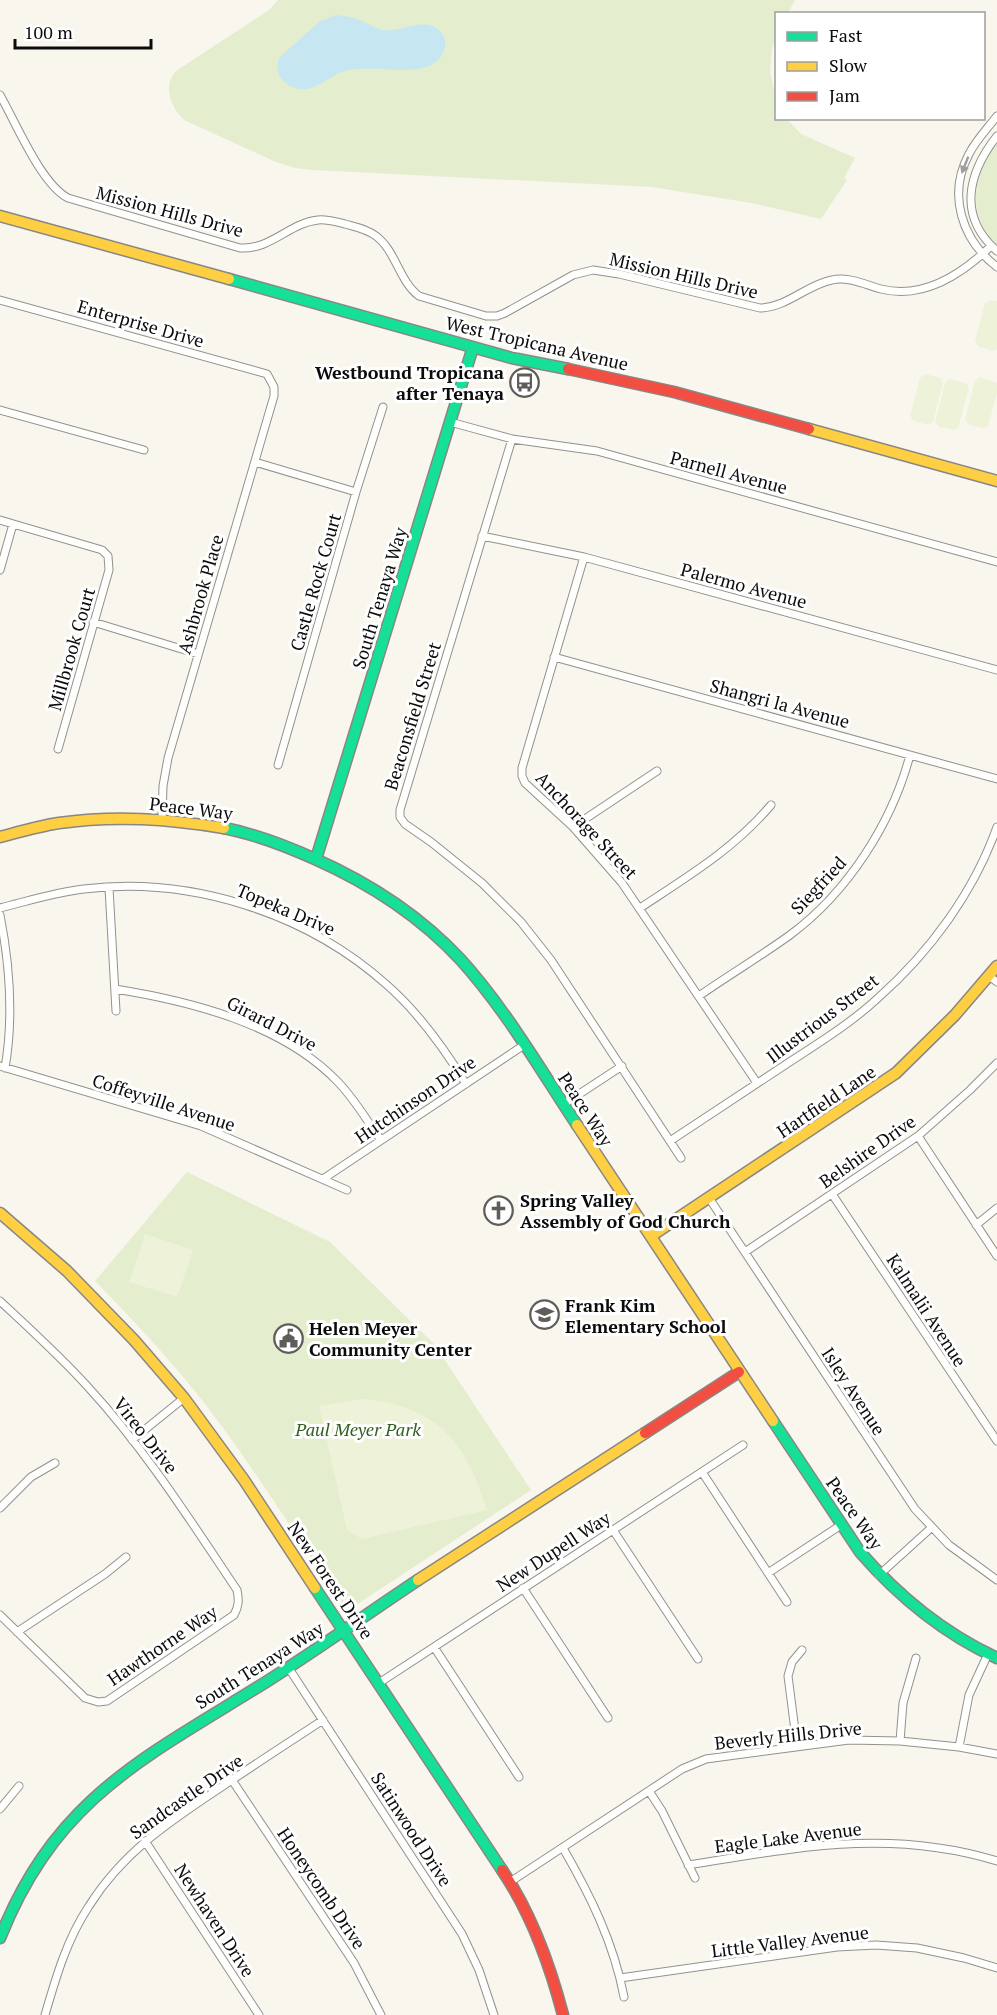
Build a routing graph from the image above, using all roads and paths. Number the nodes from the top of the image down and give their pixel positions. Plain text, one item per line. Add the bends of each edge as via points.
1 (0, 95) edge
2 (997, 116) edge
3 (997, 136) edge
4 (0, 216) edge
5 (994, 248) edge
6 (983, 254) junction
7 (997, 267) edge
8 (0, 300) edge
9 (473, 347) junction
10 (271, 379) joint
11 (383, 407) dead end
12 (0, 410) edge
13 (450, 422) junction
14 (512, 439) junction
15 (144, 450) dead end
16 (255, 462) junction
17 (997, 481) edge
18 (356, 492) junction
19 (0, 520) edge
20 (14, 524) junction
21 (482, 536) junction
22 (584, 557) junction
23 (997, 562) edge
24 (0, 570) edge
25 (93, 622) junction
26 (198, 654) junction
27 (554, 657) junction
28 (997, 670) edge
29 (58, 749) dead end
30 (910, 755) junction
31 (278, 765) dead end
32 (657, 771) dead end
33 (997, 779) edge
34 (771, 805) dead end
35 (162, 818) junction
36 (997, 826) edge
37 (573, 827) junction
38 (0, 837) edge
39 (316, 859) junction
40 (108, 888) junction
41 (0, 908) edge
42 (640, 908) junction
43 (0, 915) edge
44 (997, 966) edge
45 (993, 979) edge
46 (115, 989) junction
47 (699, 996) junction
48 (116, 1011) dead end
49 (524, 1045) junction
50 (997, 1063) edge
51 (621, 1066) junction
52 (2, 1067) edge
53 (757, 1083) junction
54 (466, 1084) junction
55 (564, 1104) junction
56 (918, 1136) junction
57 (381, 1140) junction
58 (670, 1141) junction
59 (681, 1158) dead end
60 (323, 1179) junction
61 (347, 1190) dead end
62 (832, 1194) junction
63 (708, 1198) junction
64 (997, 1208) edge
65 (0, 1213) edge
66 (976, 1225) junction
67 (651, 1236) junction
68 (745, 1252) junction
69 (997, 1256) edge
70 (0, 1301) edge
71 (739, 1372) junction
72 (184, 1398) junction
73 (132, 1440) junction
74 (997, 1442) edge
75 (743, 1444) dead end
76 (56, 1463) dead end
77 (702, 1472) junction
78 (0, 1508) edge
79 (841, 1525) junction
80 (931, 1528) junction
81 (613, 1530) junction
82 (126, 1557) dead end
83 (768, 1573) junction
84 (879, 1575) junction
85 (997, 1580) edge
86 (523, 1588) junction
87 (787, 1602) dead end
88 (238, 1608) joint
89 (0, 1615) edge
90 (344, 1630) junction
91 (17, 1632) junction
92 (434, 1647) junction
93 (802, 1650) dead end
94 (992, 1656) edge
95 (916, 1658) dead end
96 (698, 1659) dead end
97 (288, 1667) junction
98 (379, 1683) junction
99 (608, 1718) dead end
100 (323, 1720) junction
101 (900, 1741) junction
102 (797, 1746) junction
103 (959, 1747) junction
104 (997, 1754) edge
105 (519, 1777) dead end
106 (232, 1780) junction
107 (19, 1786) dead end
108 (649, 1791) junction
109 (0, 1809) edge
110 (145, 1841) junction
111 (563, 1848) junction
112 (997, 1861) edge
113 (688, 1865) junction
114 (695, 1878) dead end
115 (510, 1882) junction
116 (0, 1938) edge
117 (997, 1968) edge
118 (620, 1978) junction
119 (624, 1997) dead end
120 (45, 2015) edge
121 (259, 2015) edge
122 (381, 2015) edge
123 (494, 2015) edge
124 (563, 2015) edge

1 - 6 street, Mission Hills Drive via 47,179 68,198 240,248 265,245 311,221 330,220 359,228 381,240 410,289 419,296 486,316 505,313 586,270 766,308 835,279 893,292 915,292 952,276
2 -> 6 street via 970,153 959,183 964,225
3 - 5 street via 976,167 971,194 975,220
4 - 9 street, West Tropicana Avenue
5 - 6 street, Mission Hills Drive
6 - 7 street
8 - 10 street, Enterprise Drive via 267,374
9 - 13 street, South Tenaya Way
9 - 17 street, West Tropicana Avenue via 663,389
10 - 16 street, Ashbrook Place via 274,396
11 - 18 street, Castle Rock Court
12 - 15 street
13 - 14 street, Parnell Avenue
13 - 39 street, South Tenaya Way
14 - 21 street, Beaconsfield Street
14 - 23 street, Parnell Avenue via 597,451
16 - 18 street
16 - 26 street, Ashbrook Place
18 - 31 street, Castle Rock Court
19 - 20 street
20 - 24 street
20 - 25 street, Millbrook Court via 102,550 108,556 109,570
21 - 22 street, Palermo Avenue
21 - 51 street, Beaconsfield Street via 400,817 482,883 520,922 551,960
22 - 27 street, Anchorage Street
22 - 28 street, Palermo Avenue
25 - 26 street
25 - 29 street, Millbrook Court
26 - 35 street, Ashbrook Place via 168,758
27 - 30 street, Shangri la Avenue
27 - 37 street, Anchorage Street via 522,776
30 - 33 street, Shangri la Avenue
30 - 47 street, Siegfried via 889,814 858,867 811,918
32 - 37 street
34 - 42 street via 723,852
35 - 38 street, Peace Way via 94,818 29,827
35 - 39 street, Peace Way via 237,831
36 - 53 street, Illustrious Street via 977,873 927,948 878,999
37 - 42 street, Anchorage Street
39 - 49 street, Peace Way via 365,882 438,938 484,988
40 - 41 street, Topeka Drive via 84,889
40 - 46 street
40 - 54 street, Topeka Drive via 150,887 198,893 245,904 316,935 387,984 419,1017
42 - 47 street, Anchorage Street
43 - 52 street via 12,997 9,1042
44 - 45 street, Hartfield Lane
45 - 63 street, Hartfield Lane via 897,1073
46 - 48 street
46 - 57 street, Girard Drive via 213,1011 286,1043 318,1063 339,1083
47 - 53 street, Anchorage Street
49 - 54 street, Hutchinson Drive
49 - 55 street, Peace Way
50 - 56 street, Belshire Drive
51 - 55 street
51 - 58 street, Beaconsfield Street
52 - 60 street, Coffeyville Avenue via 201,1126
53 - 58 street, Illustrious Street
54 - 57 street, Hutchinson Drive
55 - 67 street, Peace Way
56 - 62 street, Belshire Drive
56 - 66 street
57 - 60 street, Hutchinson Drive
58 - 59 street, Beaconsfield Street
60 - 61 street, Coffeyville Avenue
62 - 68 street, Belshire Drive
62 - 74 street, Kalmalii Avenue
63 - 67 street, Hartfield Lane
63 - 68 street, Isley Avenue
64 - 66 street
65 - 72 street, New Forest Drive via 67,1271
66 - 69 street
67 - 71 street, Peace Way
68 - 80 street, Isley Avenue
70 - 73 street, Vireo Drive via 88,1388
71 - 79 street, Peace Way
71 - 90 street, South Tenaya Way
72 - 73 street
72 - 90 street, New Forest Drive
73 - 88 street, Vireo Drive via 237,1590
75 - 77 street, New Dupell Way
76 - 78 street via 31,1477
77 - 81 street, New Dupell Way
77 - 83 street
79 - 83 street
79 - 84 street, Peace Way
80 - 84 street
80 - 85 street, Isley Avenue
81 - 86 street, New Dupell Way
81 - 96 street
82 - 91 street
83 - 87 street
84 - 94 street, Peace Way via 938,1624
86 - 92 street, New Dupell Way
86 - 99 street
88 - 91 street, Hawthorne Way via 234,1615 107,1701 98,1702 85,1698
89 - 91 street
90 - 97 street, South Tenaya Way
90 - 98 street, New Forest Drive
92 - 98 street, New Dupell Way
92 - 105 street
93 - 102 street via 792,1662 788,1676
94 - 103 street via 969,1695
95 - 101 street via 903,1703
97 - 100 street, Satinwood Drive
97 - 116 street, South Tenaya Way via 149,1754 77,1813 23,1886
98 - 115 street, New Forest Drive
100 - 106 street, Sandcastle Drive
100 - 123 street, Satinwood Drive via 462,1934 480,1970
101 - 102 street, Beverly Hills Drive via 849,1740
101 - 103 street, Beverly Hills Drive
102 - 108 street, Beverly Hills Drive via 706,1759 682,1769
103 - 104 street, Beverly Hills Drive
106 - 110 street, Sandcastle Drive
106 - 122 street, Honeycomb Drive via 354,1963
107 - 109 street
108 - 111 street, Beverly Hills Drive
108 - 113 street
110 - 120 street, Sandcastle Drive via 88,1907 68,1943
110 - 121 street, Newhaven Drive
111 - 115 street, Beverly Hills Drive
111 - 118 street via 589,1894
112 - 113 street, Eagle Lake Avenue via 935,1846 887,1842 819,1845
113 - 114 street
115 - 124 street, New Forest Drive via 532,1925 557,1988
117 - 118 street, Little Valley Avenue via 917,1948 876,1945 837,1947
118 - 119 street

